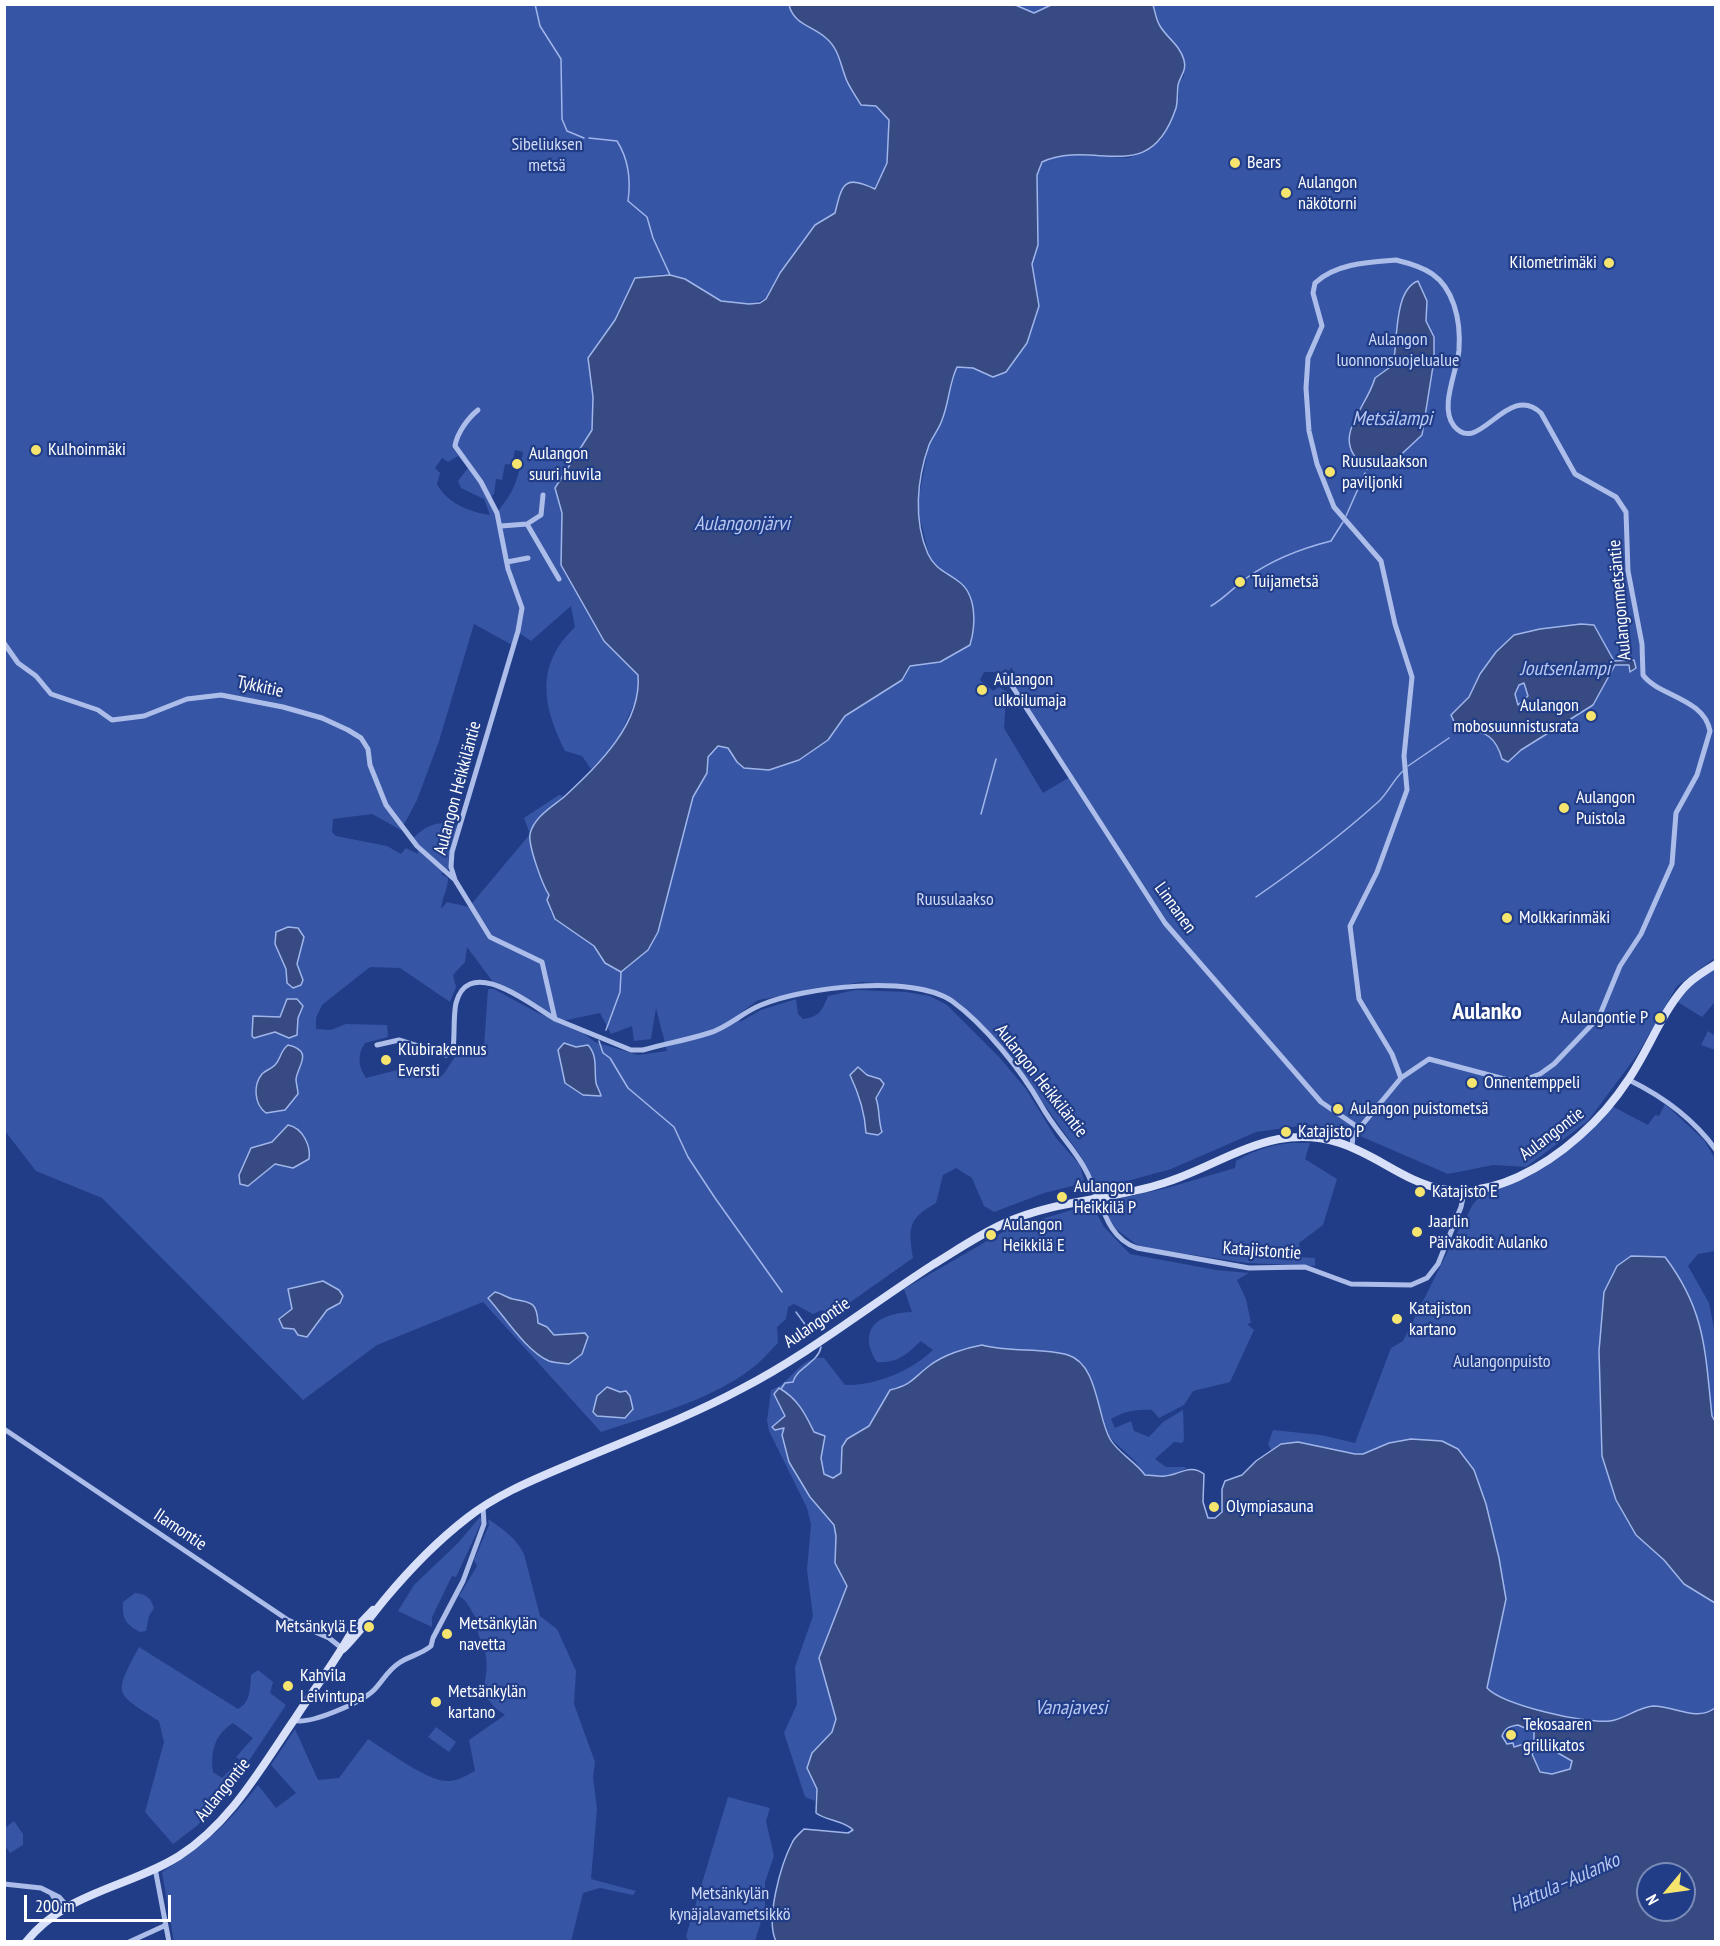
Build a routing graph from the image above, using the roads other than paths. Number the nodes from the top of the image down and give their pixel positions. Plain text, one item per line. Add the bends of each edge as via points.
1 (478, 410) dead end
2 (543, 495) dead end
3 (528, 524) junction
4 (501, 526) junction
5 (528, 558) dead end
6 (507, 562) junction
7 (559, 579) dead end
8 (4, 643) edge
9 (1005, 675) dead end
10 (455, 880) junction
11 (1716, 964) edge
12 (555, 1019) junction
13 (376, 1045) dead end
14 (1401, 1078) junction
15 (1629, 1080) junction
16 (1358, 1130) junction
17 (1352, 1146) junction
18 (1716, 1150) edge
19 (1464, 1193) junction
20 (1097, 1198) junction
21 (4, 1430) edge
22 (483, 1507) junction
23 (343, 1648) junction
24 (293, 1720) junction
25 (155, 1868) junction
26 (4, 1884) edge
27 (63, 1907) junction
28 (164, 1926) junction
29 (26, 1941) edge
30 (129, 1941) edge
31 (169, 1941) edge

1 - 4 street, Aulangon Heikkiläntie via 471,415 455,446 481,482
2 - 3 street via 541,515
3 - 4 street
3 - 7 street
4 - 6 street, Aulangon Heikkiläntie
5 - 6 street
6 - 10 street, Aulangon Heikkiläntie via 522,608 519,631 452,852
8 - 10 street, Tykkitie via 18,663 51,694 112,720 144,716 188,699 220,695 273,704 348,730 361,738 368,749 386,805 417,846
9 - 16 street, Linnanen via 1165,922 1321,1102
10 - 12 street, Aulangon Heikkiläntie via 490,937 542,962
11 - 15 street, Aulangontie via 1680,992
12 - 13 street via 493,982 476,981 466,985 456,1004 453,1049 446,1055 399,1040
12 - 20 street, Aulangon Heikkiläntie via 631,1050 643,1050 711,1033 762,1004 831,988 889,986 934,993 952,1001 982,1029 1023,1077 1080,1157
14 - 14 street, Aulangonmetsäntie via 1392,1054 1359,999 1350,927 1377,872 1407,790 1404,756 1412,677 1381,561 1334,507 1327,492 1309,431 1306,388 1308,358 1322,326 1313,293 1315,283 1358,263 1396,260 1429,270 1451,295 1459,332 1449,404 1455,428 1464,433 1477,431 1513,405 1533,405 1575,474 1607,490 1622,504 1628,516 1628,571 1641,638 1642,675 1697,711 1710,731 1697,775 1676,813 1672,864 1641,934 1620,966 1599,1017 1554,1064 1524,1080 1508,1080 1429,1059
14 - 16 street, Aulangonmetsäntie
15 - 18 street via 1669,1101
15 - 19 street, Aulangontie via 1597,1119 1546,1161 1497,1186
16 - 17 street via 1352,1137
17 - 19 street, Aulangontie via 1414,1182
17 - 20 street, Aulangontie via 1303,1137 1258,1145 1180,1178
19 - 20 street, Katajistontie via 1438,1264 1427,1278 1411,1285 1351,1284 1305,1267 1249,1268 1137,1248 1114,1233
20 - 22 street, Aulangontie via 1000,1225 744,1388 536,1479
21 - 23 street, Ilamontie via 288,1620
22 - 23 street, Aulangontie via 433,1547
22 - 24 street via 484,1524 463,1581 431,1646 400,1662 373,1691 338,1710 304,1723
23 - 24 street, Aulangontie
24 - 25 street, Aulangontie via 221,1820 187,1850
25 - 27 street, Aulangontie
25 - 28 street
26 - 27 street via 41,1888
27 - 29 street, Aulangontie
28 - 30 street
28 - 31 street

